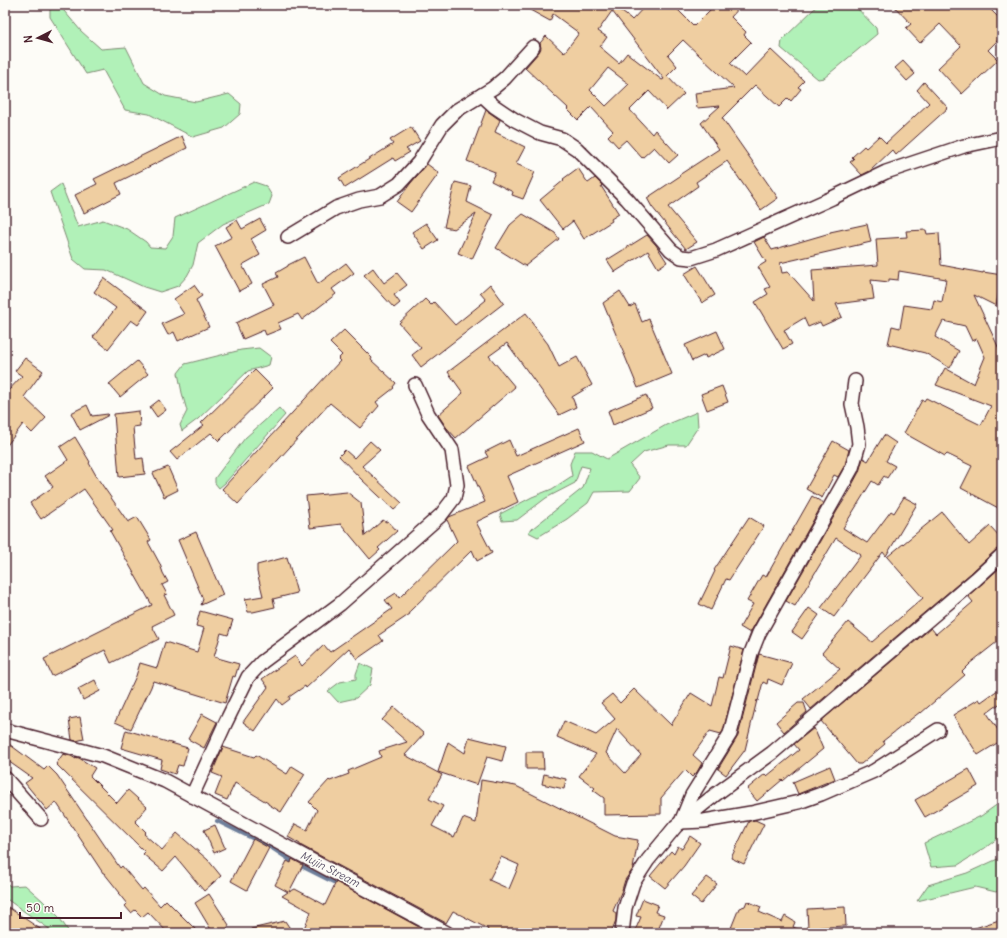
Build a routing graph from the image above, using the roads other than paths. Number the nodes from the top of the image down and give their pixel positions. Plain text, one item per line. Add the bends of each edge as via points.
1 (533, 47) dead end
2 (482, 95) junction
3 (1002, 138) edge
4 (288, 237) dead end
5 (855, 381) dead end
6 (415, 385) dead end
7 (1002, 555) edge
8 (5, 730) edge
9 (938, 730) dead end
10 (5, 778) edge
11 (192, 796) junction
12 (41, 819) dead end
13 (681, 822) junction
14 (447, 933) edge
15 (622, 933) edge

1 - 2 street via 505,78
2 - 3 street via 515,120 540,133 562,139 577,150 627,199 671,250 681,257 691,258 716,250 886,172 964,146
2 - 4 street via 457,110 442,124 418,162 399,184 380,196 336,208
5 - 13 street via 852,404 859,444 852,468 759,633 751,653 730,734 692,795
6 - 11 street via 428,414 452,450 457,485 454,498 441,515 340,604 262,662 248,677
7 - 13 street via 772,753
8 - 11 street via 103,756 165,781
9 - 13 street via 874,770 799,802 751,813
10 - 12 street
11 - 14 street
13 - 15 street via 648,860 634,883 625,908

